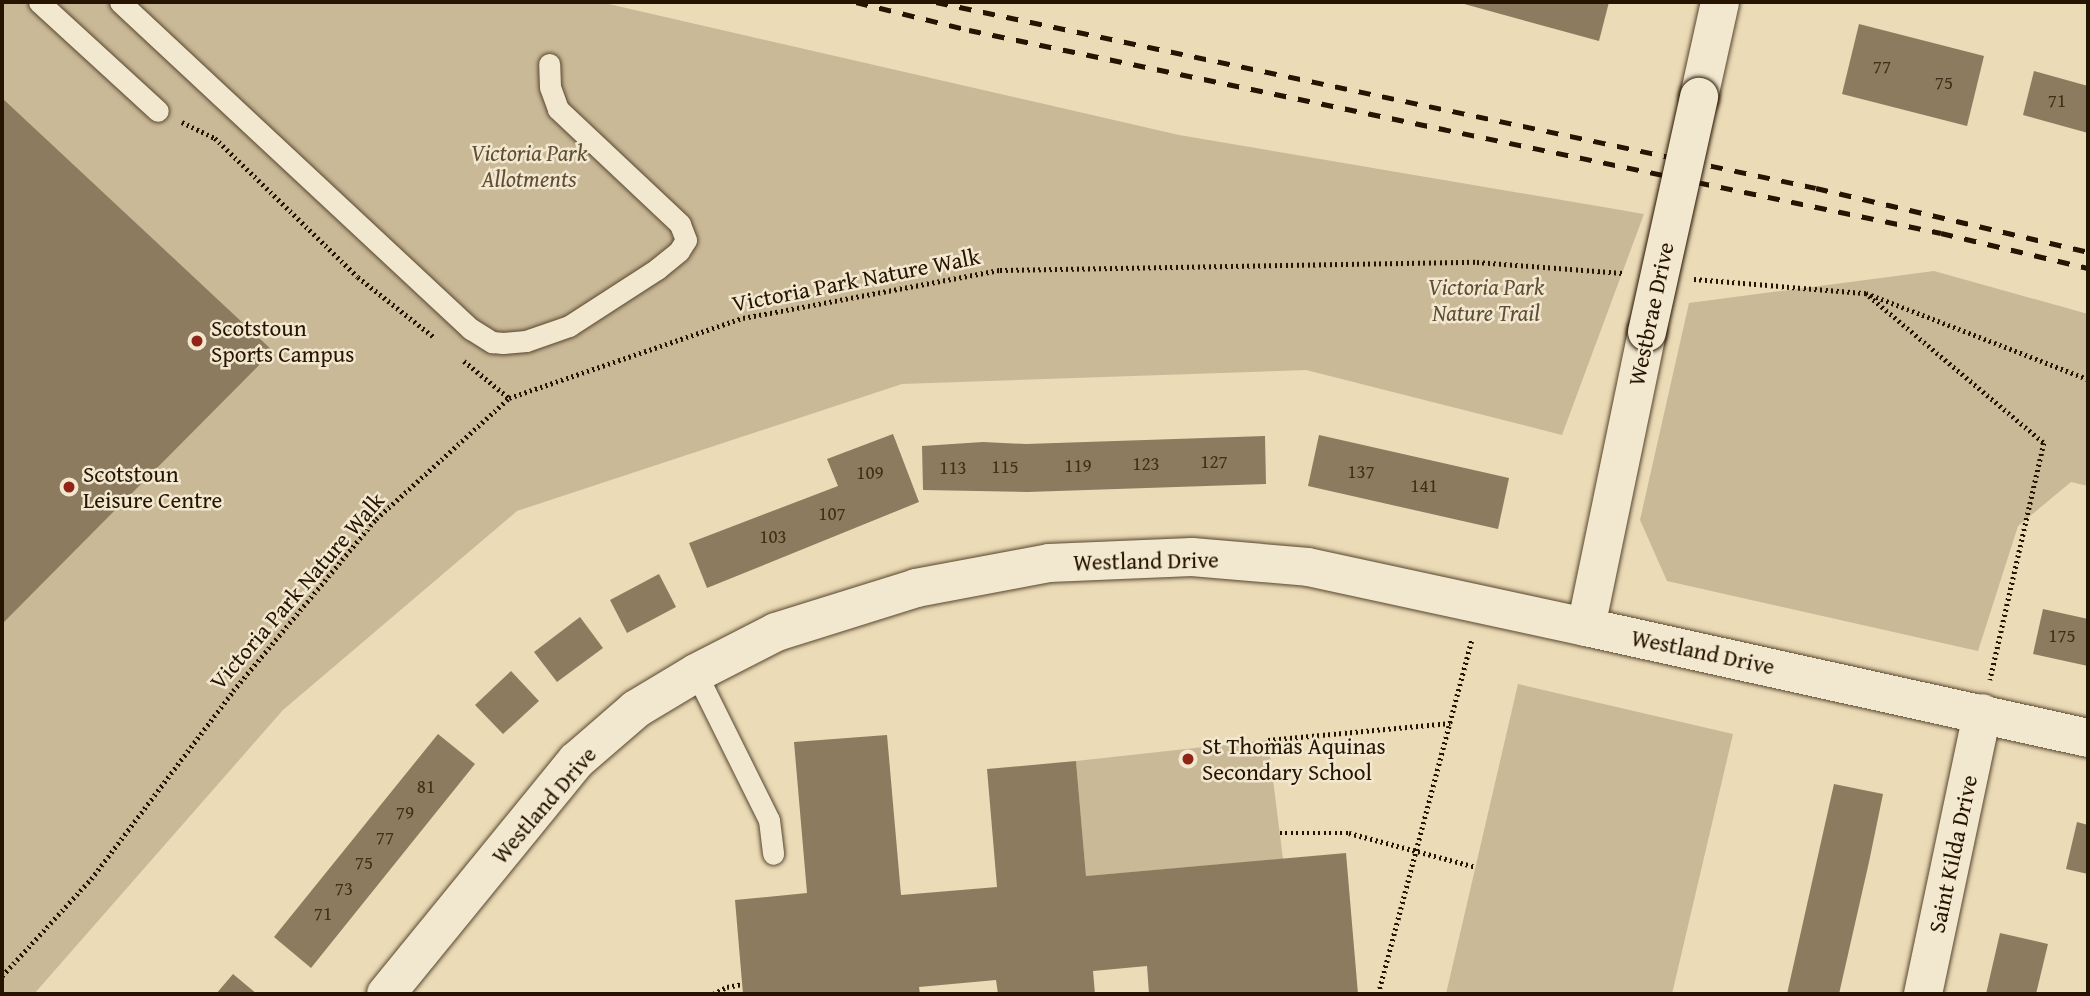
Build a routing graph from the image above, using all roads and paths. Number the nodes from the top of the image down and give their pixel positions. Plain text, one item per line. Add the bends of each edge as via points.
1 (39, 2) edge
2 (120, 2) edge
3 (1720, 2) edge
4 (548, 64) dead end
5 (158, 111) joint
6 (1630, 274) dead end
7 (1685, 278) dead end
8 (1866, 293) junction
9 (444, 346) dead end
10 (455, 355) dead end
11 (2088, 379) edge
12 (509, 398) junction
13 (1480, 604) junction
14 (1586, 627) junction
15 (696, 673) junction
16 (1982, 713) junction
17 (1450, 723) junction
18 (2088, 738) edge
19 (1268, 740) dead end
20 (1280, 833) dead end
21 (1416, 851) junction
22 (773, 854) dead end
23 (1476, 867) dead end
24 (2, 976) edge
25 (743, 984) dead end
26 (386, 994) edge
27 (713, 994) edge
28 (1378, 994) edge
29 (1923, 994) edge

1 - 5 lane
2 - 4 lane via 471,329 492,342 527,341 569,326 657,270 685,240 680,224 558,109
3 - 14 street, Westbrae Drive, bridge
5 - 9 path via 215,138 358,277
6 - 12 path, Victoria Park Nature Walk via 1477,262 1000,270 743,317
7 - 8 path
8 - 11 path
8 - 16 path via 2043,443
10 - 12 path
12 - 24 path, Victoria Park Nature Walk via 376,519 233,691 91,879
13 - 14 street, Westland Drive
13 - 15 street, Westland Drive via 1295,566 1192,556 1049,563 916,588 776,632
13 - 17 path
14 - 16 street, Westland Drive
15 - 22 lane via 769,820
15 - 26 street, Westland Drive via 636,709 576,761
16 - 18 street, Westland Drive
16 - 29 street, Saint Kilda Drive
17 - 19 path
17 - 21 path
20 - 21 path via 1349,832
21 - 23 path
21 - 28 path
25 - 27 path

